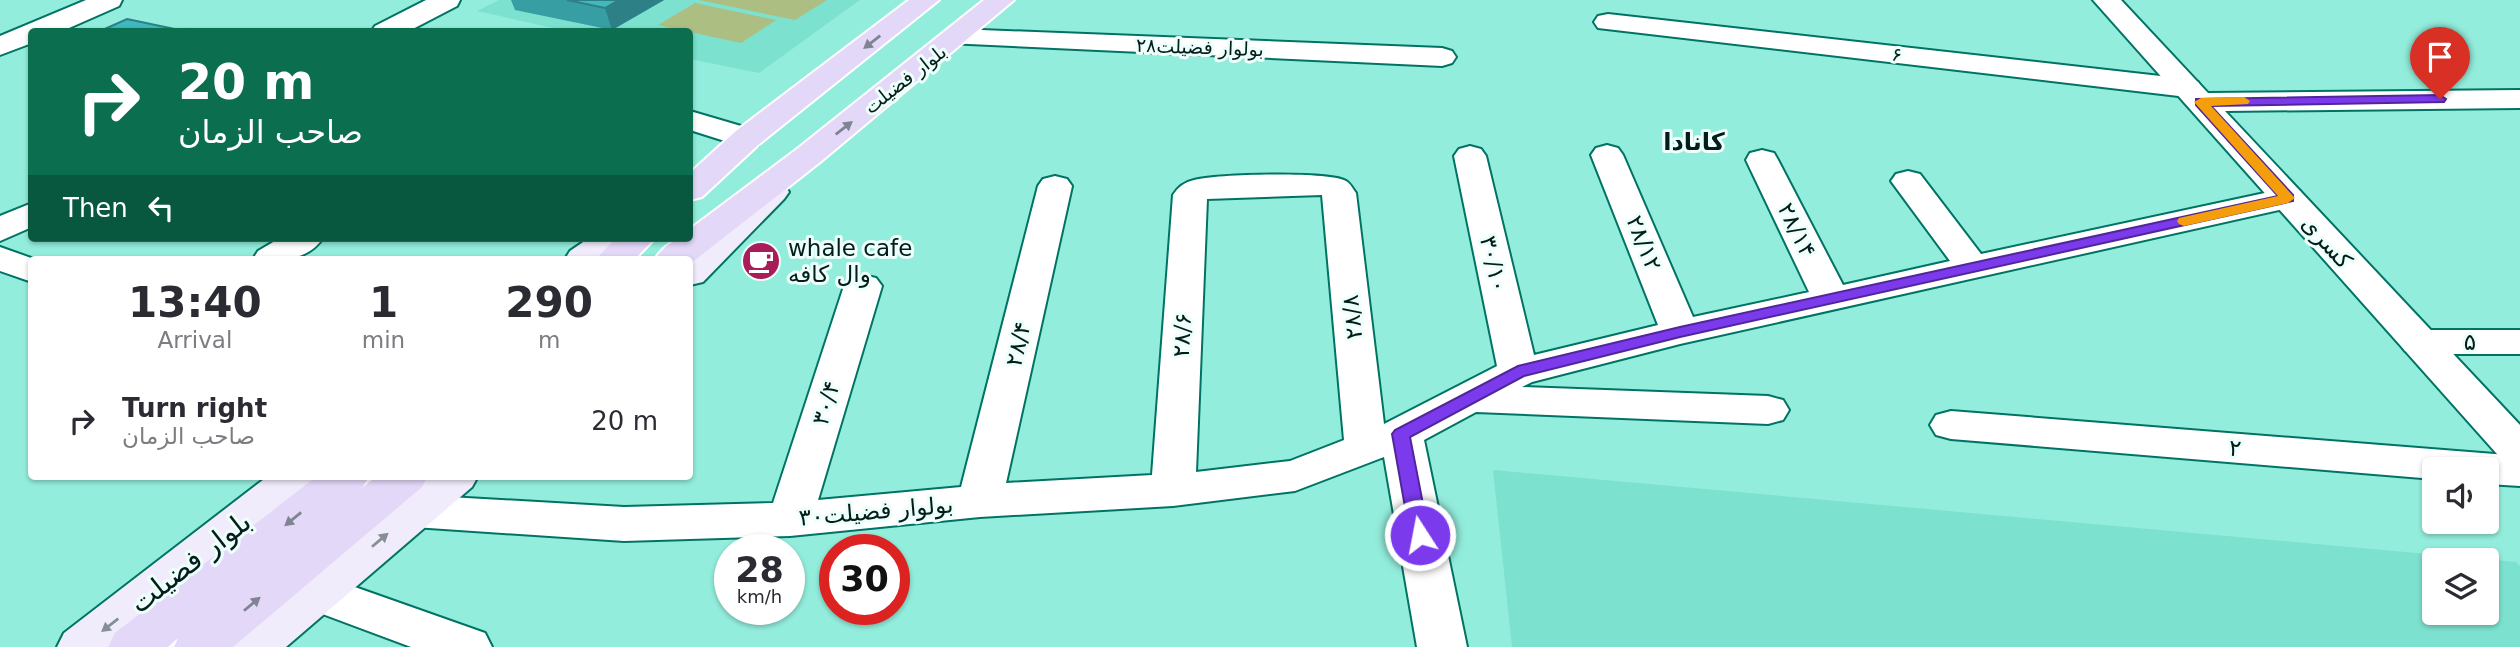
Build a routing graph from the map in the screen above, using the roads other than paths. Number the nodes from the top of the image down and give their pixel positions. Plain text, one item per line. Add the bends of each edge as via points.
1 (109, 0) edge
2 (447, 0) edge
3 (926, 0) edge
4 (1002, 0) edge
5 (2106, 0) edge
6 (1663, 14) edge
7 (1608, 22) dead end
8 (42, 28) edge
9 (394, 28) edge
10 (28, 34) edge
11 (957, 37) junction
12 (0, 47) edge
13 (1442, 57) dead end
14 (2194, 95) junction
15 (2520, 99) edge
16 (693, 121) edge
17 (747, 138) junction
18 (1607, 155) dead end
19 (808, 156) junction
20 (1470, 156) dead end
21 (1762, 160) dead end
22 (693, 179) edge
23 (1908, 181) dead end
24 (1055, 186) dead end
25 (693, 187) edge
26 (1202, 188) joint
27 (2288, 198) junction
28 (28, 216) edge
29 (0, 230) edge
30 (299, 242) edge
31 (606, 242) edge
32 (633, 242) edge
33 (276, 256) edge
34 (587, 256) edge
35 (617, 256) edge
36 (677, 256) edge
37 (0, 258) edge
38 (1973, 268) junction
39 (28, 269) edge
40 (693, 271) edge
41 (863, 286) dead end
42 (1832, 300) junction
43 (1680, 332) junction
44 (2419, 342) junction
45 (2520, 342) edge
46 (1518, 372) junction
47 (1466, 397) junction
48 (1768, 410) dead end
49 (1951, 425) dead end
50 (1384, 442) junction
51 (2520, 452) edge
52 (2520, 471) edge
53 (293, 480) edge
54 (342, 480) edge
55 (445, 480) edge
56 (1173, 490) junction
57 (410, 493) edge
58 (980, 501) junction
59 (790, 519) junction
60 (318, 593) junction
61 (82, 647) edge
62 (133, 647) edge
63 (199, 647) edge
64 (252, 647) edge
65 (467, 647) edge
66 (1442, 647) edge

1 - 8 street
2 - 9 street
3 -> 17 main road
4 - 11 main road, بلوار فضیلت
5 - 14 street, کسری
6 - 7 street, ۶
6 - 14 street, ۶
10 - 12 street
11 - 13 street, بولوار فضیلت۲۸
19 -> 11 main road, بلوار فضیلت
14 - 15 street, ۶
14 - 27 street, کسری
16 - 17 street
17 - 22 main road
17 - 25 main road
18 - 43 street, ۲۸/۱۲
19 - 36 main road, بلوار فضیلت
19 - 40 main road, بلوار فضیلت
20 - 46 street, ۳۰/۱۰
21 - 42 street, ۲۸/۱۴
23 - 38 street
24 - 58 street, ۲۸/۴
26 - 50 street, ۲۸/۸ via 1320,185 1339,193
26 - 56 street, ۲۸/۶ via 1190,195
27 - 38 street, بولوار فضیلت۳۰
27 - 44 street, کسری
28 - 29 street
30 - 33 street
31 - 34 main road
32 - 35 main road
37 - 39 street
38 - 42 street, بولوار فضیلت۳۰
41 - 59 street, ۳۰/۴
42 - 43 street, بولوار فضیلت۳۰
43 - 46 street, بولوار فضیلت۳۰
44 - 45 street, ۵
44 - 51 street, کسری
46 - 47 street, بولوار فضیلت۳۰
47 - 48 street
47 - 50 street, بولوار فضیلت۳۰
49 - 52 street, ۲
50 - 56 street, بولوار فضیلت۳۰ via 1296,476
50 - 66 street, ۲۸/۸
53 -> 61 main road, بلوار فضیلت
54 -> 62 main road, بلوار فضیلت
55 - 57 main road
56 - 58 street, بولوار فضیلت۳۰
57 - 59 street, بولوار فضیلت۳۰ via 624,524
60 -> 57 main road
63 -> 57 main road
58 - 59 street, بولوار فضیلت۳۰
60 - 64 main road
60 - 65 street

